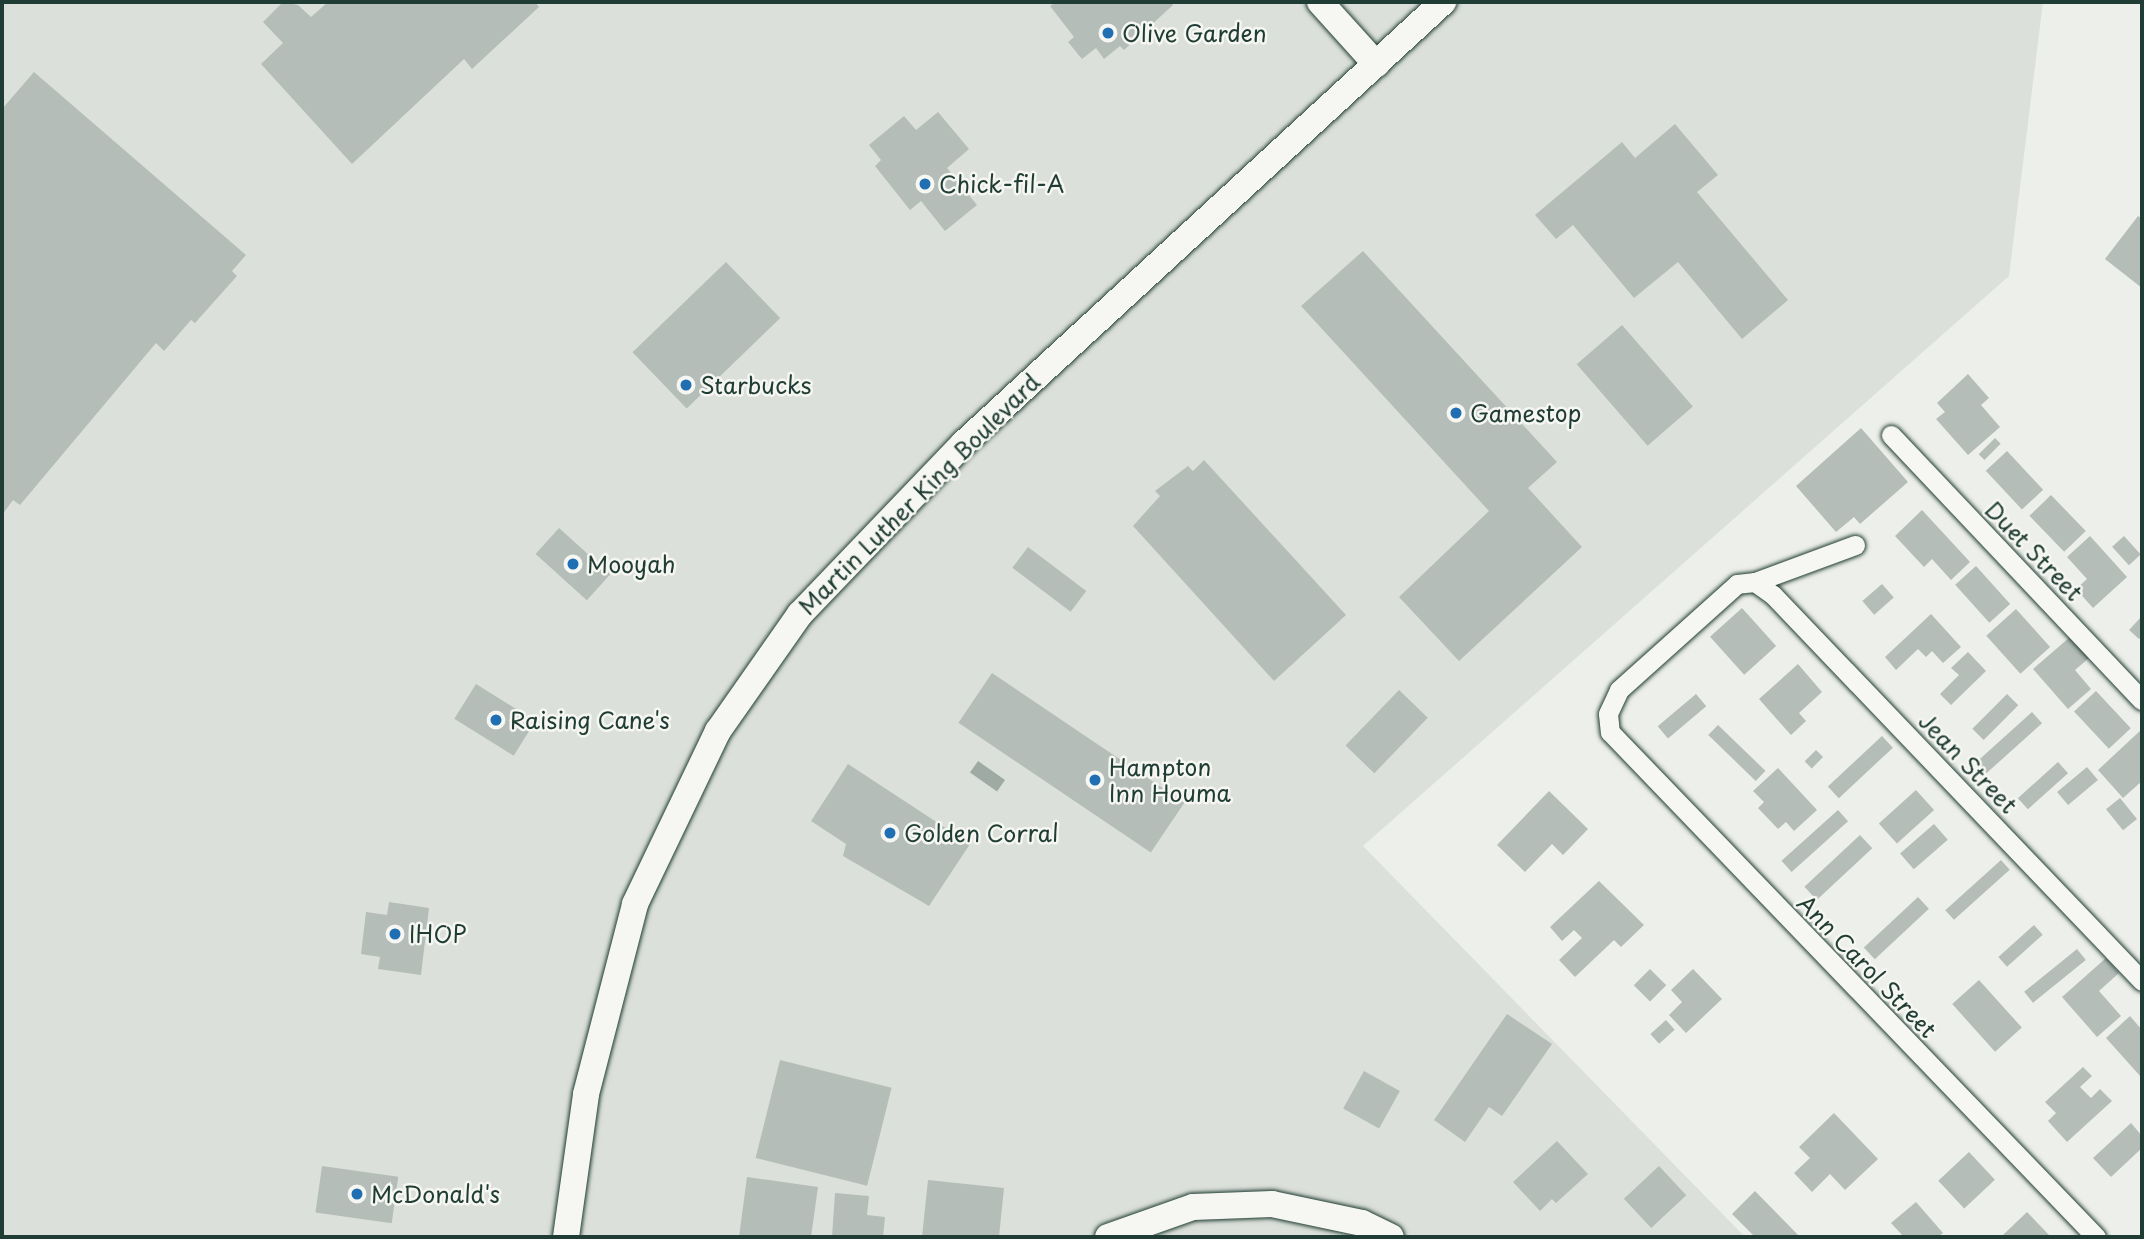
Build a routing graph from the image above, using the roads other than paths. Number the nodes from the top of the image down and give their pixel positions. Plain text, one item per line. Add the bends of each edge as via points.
1 (1320, 2) edge
2 (1443, 2) edge
3 (1377, 64) junction
4 (1891, 435) dead end
5 (1855, 545) dead end
6 (1755, 582) junction
7 (2142, 700) edge
8 (2142, 981) edge
9 (566, 1237) edge
10 (1108, 1237) edge
11 (1391, 1237) edge
12 (2096, 1237) edge

1 - 3 main road
2 - 3 main road, Martin Luther King Boulevard
3 - 9 main road, Martin Luther King Boulevard via 930,477 800,614 725,720 635,904 586,1094
4 - 7 street, Duet Street
5 - 6 street
6 - 8 street, Jean Street via 1773,595
6 - 12 street, Ann Carol Street via 1737,584 1619,690 1608,714 1609,726 1620,747
10 - 11 main road via 1192,1207 1272,1203 1362,1223

